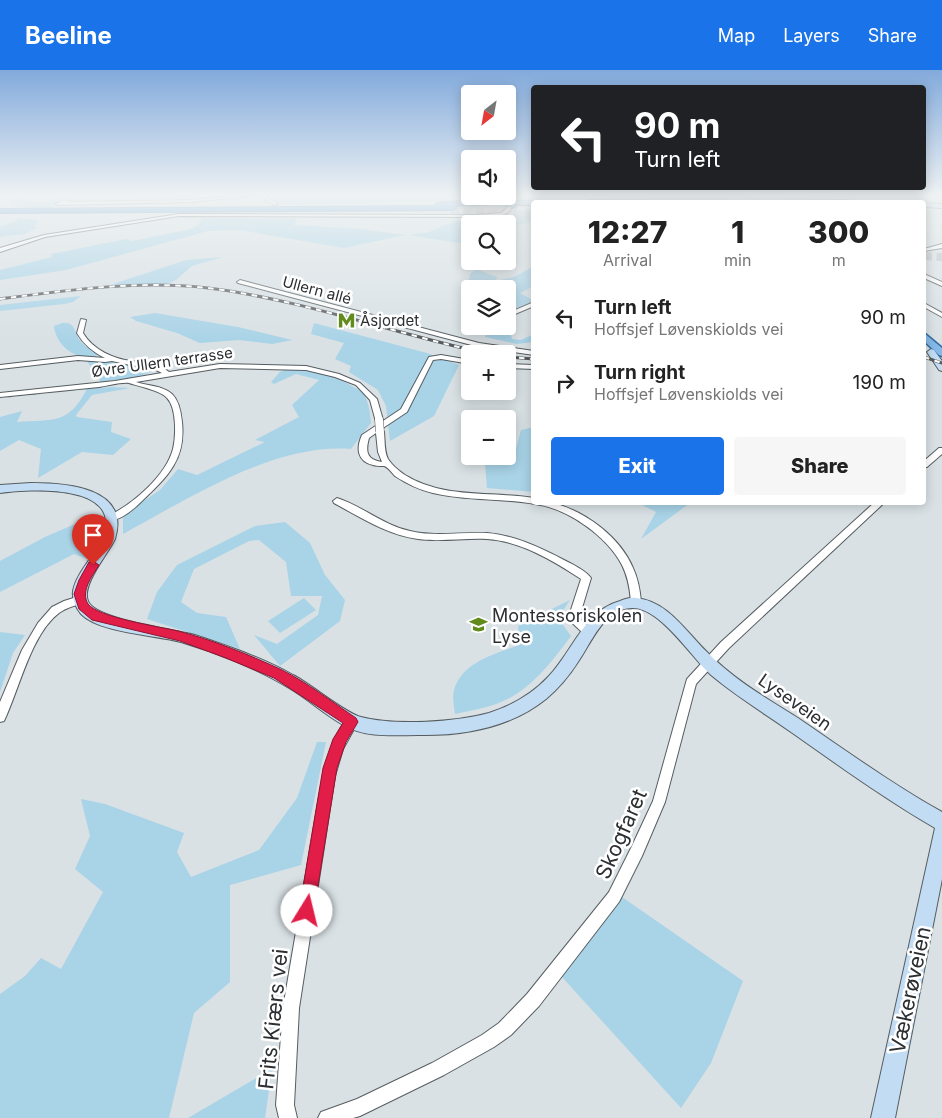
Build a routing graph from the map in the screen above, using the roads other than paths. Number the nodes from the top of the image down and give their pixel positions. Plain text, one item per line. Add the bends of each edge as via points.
1 (14, 245) edge
2 (942, 246) edge
3 (0, 250) edge
4 (926, 250) edge
5 (926, 277) edge
6 (240, 282) dead end
7 (942, 284) edge
8 (531, 305) edge
9 (926, 306) edge
10 (516, 312) edge
11 (942, 315) edge
12 (84, 320) dead end
13 (926, 338) edge
14 (927, 348) edge
15 (531, 353) edge
16 (942, 354) edge
17 (114, 358) junction
18 (461, 360) edge
19 (516, 366) edge
20 (0, 367) edge
21 (531, 367) edge
22 (942, 368) edge
23 (167, 374) junction
24 (130, 381) junction
25 (0, 395) edge
26 (942, 450) edge
27 (926, 463) edge
28 (387, 464) junction
29 (0, 488) edge
30 (337, 501) dead end
31 (531, 501) edge
32 (547, 505) edge
33 (879, 505) edge
34 (111, 518) junction
35 (80, 600) junction
36 (636, 602) junction
37 (588, 631) junction
38 (707, 663) junction
39 (0, 717) edge
40 (352, 722) junction
41 (942, 822) edge
42 (942, 832) edge
43 (939, 870) edge
44 (288, 1118) edge
45 (327, 1118) edge
46 (883, 1118) edge

1 - 3 street
2 - 4 street
5 - 7 street
6 - 15 street, Ullern allé via 479,345
8 - 10 street
9 - 11 street
12 - 17 street via 80,329 83,339 91,347
13 - 16 main road
14 - 16 main road
14 - 22 street
17 - 20 street via 78,358
17 - 23 street via 155,366
18 - 28 street via 431,358 404,410 364,438 362,455 367,461
19 - 21 street
23 - 24 street, Øvre Ullern terrasse
23 - 28 street, Øvre Ullern terrasse, bridge via 230,366 306,368 344,377 363,388 373,399
24 - 25 street, Øvre Ullern terrasse
24 - 34 street via 162,391 172,399 178,420 178,443 174,460 166,473 135,503
26 - 27 street
28 - 31 street via 408,481 444,495
29 - 34 street via 41,485 74,489 101,502
30 - 37 street via 381,523 418,536 496,537 571,568 586,578 573,619
32 - 36 street via 577,517 609,540 623,555 636,592
33 - 38 street, Skogfaret
34 - 35 street via 111,532 84,580
35 - 39 street via 57,610 46,620 22,662
35 - 40 street via 96,617 181,637 279,674
36 - 37 street via 607,612
36 - 38 street, Lyseveien via 669,619
37 - 40 street via 575,654 544,691 507,714 452,728 377,727
38 - 41 street, Lyseveien via 882,786
38 - 45 street, Skogfaret via 691,682 659,802 637,851 614,897 553,976 494,1037 360,1107
40 - 44 street, Frits Kiærs vei via 340,739 330,768 323,806 291,1008 285,1105
42 - 43 street, Vækerøveien
43 - 46 street, Vækerøveien

